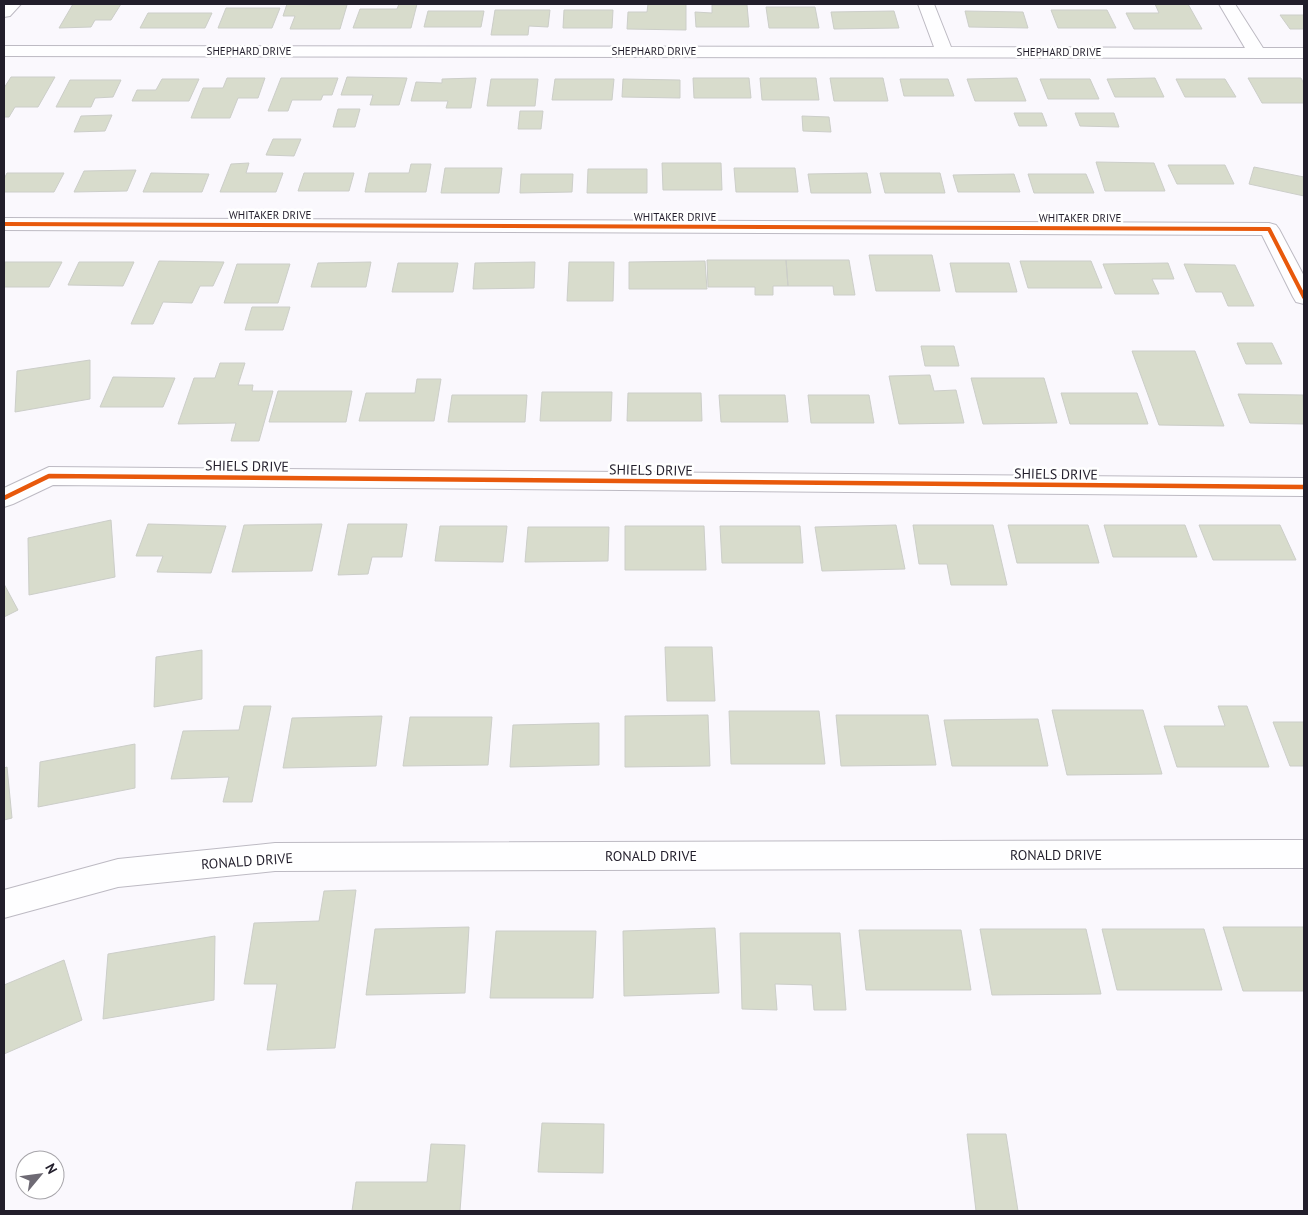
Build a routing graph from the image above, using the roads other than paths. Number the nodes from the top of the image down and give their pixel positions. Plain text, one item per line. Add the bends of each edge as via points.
1 (13, 4) edge
2 (926, 4) edge
3 (1227, 4) edge
4 (4, 12) edge
5 (4, 51) edge
6 (944, 51) junction
7 (1257, 53) junction
8 (1304, 53) edge
9 (4, 224) edge
10 (1304, 297) edge
11 (1304, 487) edge
12 (4, 498) edge
13 (1304, 854) edge
14 (4, 904) edge

1 - 4 street
2 - 6 street
3 - 7 street
5 - 6 street, SHEPHARD DRIVE
6 - 7 street, SHEPHARD DRIVE
7 - 8 street, SHEPHARD DRIVE
9 - 10 street, WHITAKER DRIVE via 1269,229
11 - 12 street, SHIELS DRIVE via 49,476
13 - 14 street, RONALD DRIVE via 275,857 118,873

